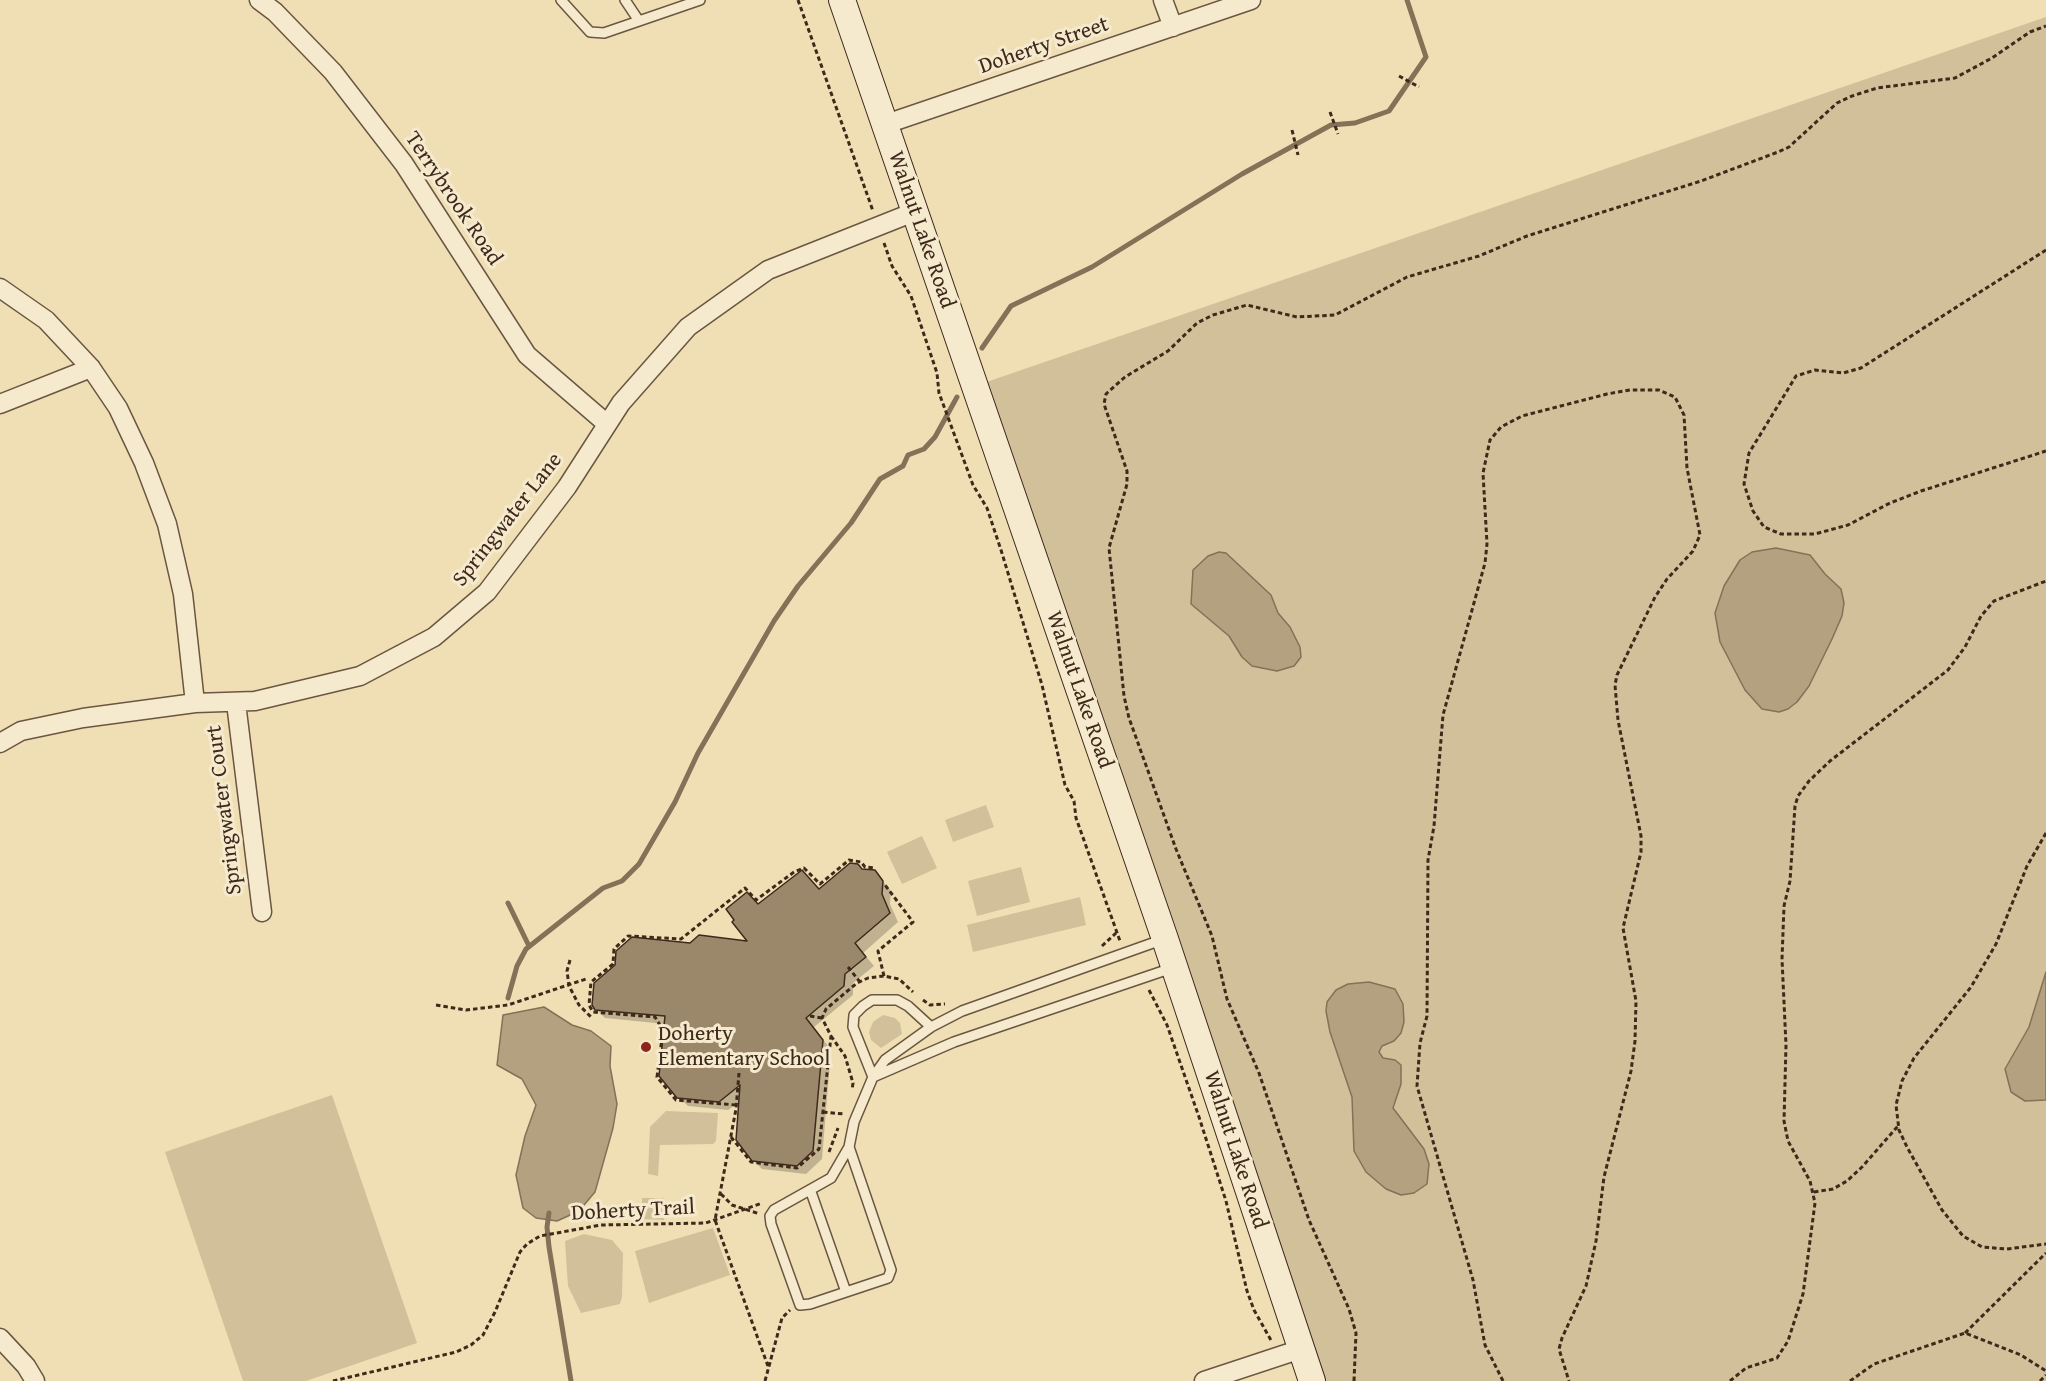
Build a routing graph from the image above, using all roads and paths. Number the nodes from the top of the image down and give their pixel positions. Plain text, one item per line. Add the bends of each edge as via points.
1 (259, 0) edge
2 (561, 0) edge
3 (625, 0) edge
4 (700, 0) edge
5 (798, 0) edge
6 (842, 0) edge
7 (1163, 0) edge
8 (1251, 0) edge
9 (688, 2) edge
10 (639, 21) junction
11 (2046, 26) edge
12 (1173, 27) junction
13 (1400, 76) dead end
14 (1419, 87) dead end
15 (1330, 112) dead end
16 (886, 124) junction
17 (1292, 130) dead end
18 (1338, 134) dead end
19 (1298, 155) dead end
20 (914, 213) junction
21 (878, 225) junction
22 (2046, 250) edge
23 (0, 288) edge
24 (91, 368) junction
25 (0, 404) edge
26 (608, 424) junction
27 (2046, 451) edge
28 (2046, 580) edge
29 (195, 703) junction
30 (236, 703) junction
31 (0, 743) edge
32 (2046, 833) edge
33 (875, 868) dead end
34 (885, 885) dead end
35 (261, 912) dead end
36 (1165, 939) junction
37 (1127, 953) junction
38 (570, 960) dead end
39 (848, 967) dead end
40 (1175, 968) junction
41 (884, 976) dead end
42 (1141, 978) junction
43 (586, 979) dead end
44 (860, 982) dead end
45 (569, 986) junction
46 (436, 1005) dead end
47 (810, 1016) dead end
48 (591, 1017) dead end
49 (822, 1018) dead end
50 (931, 1027) junction
51 (831, 1036) dead end
52 (739, 1073) dead end
53 (873, 1077) junction
54 (851, 1095) dead end
55 (847, 1104) dead end
56 (736, 1105) junction
57 (823, 1112) dead end
58 (844, 1114) junction
59 (1898, 1126) junction
60 (849, 1147) junction
61 (829, 1154) dead end
62 (811, 1192) junction
63 (1814, 1192) junction
64 (721, 1193) junction
65 (770, 1200) dead end
66 (746, 1210) junction
67 (770, 1218) junction
68 (716, 1220) junction
69 (2046, 1244) edge
70 (2046, 1253) edge
71 (846, 1292) junction
72 (796, 1302) junction
73 (1965, 1333) junction
74 (0, 1338) edge
75 (1289, 1352) junction
76 (769, 1369) junction
77 (2046, 1373) edge
78 (35, 1381) edge
79 (333, 1381) edge
80 (765, 1381) edge
81 (1204, 1381) edge
82 (1312, 1381) edge
83 (1354, 1381) edge
84 (1503, 1381) edge
85 (1569, 1381) edge
86 (1730, 1381) edge
87 (1850, 1381) edge
88 (2040, 1381) edge

1 - 26 street, Terrybrook Road via 333,72 404,164 526,355
2 - 10 lane via 590,32 603,33
3 - 10 lane
4 - 9 lane
5 - 21 path
6 - 16 street, Walnut Lake Road
7 - 12 street
8 - 12 street, Doherty Street
9 - 10 lane
11 - 83 path via 1955,78 1877,88 1852,96 1778,152 1701,181 1527,236 1479,256 1407,277 1335,315 1297,317 1247,305 1213,315 1197,323 1159,357 1125,377 1106,394 1104,404 1127,471 1109,548 1129,718 1212,936 1227,999 1259,1072 1309,1220 1349,1309 1356,1334
12 - 16 street, Doherty Street
13 - 14 path
15 - 18 path
16 - 20 street, Walnut Lake Road
17 - 19 path
20 - 21 street, Springwater Lane
20 - 36 street, Walnut Lake Road
21 - 26 street, Springwater Lane via 768,270 688,327 621,403
21 - 37 path via 892,266 911,296 937,373 939,393 973,485 987,508 1042,685 1065,785 1074,801 1076,818 1112,926
22 - 27 path via 1861,368 1843,373 1815,370 1796,376 1749,453 1744,484 1753,511 1764,527 1781,534 1815,534 1848,525 1921,491
23 - 24 street via 46,320
24 - 25 street
24 - 29 street via 118,408 167,524 183,594
26 - 30 street, Springwater Lane via 567,487 488,592 434,637 360,676 255,702
28 - 63 path via 1994,601 1948,670 1830,761 1798,796 1784,906 1784,1121 1788,1141
29 - 30 street, Springwater Lane
29 - 31 street, Springwater Lane via 83,718 21,731
30 - 35 street, Springwater Court
32 - 59 path via 2027,866 1996,944 1971,987 1914,1058 1902,1081 1896,1094
33 - 56 path via 849,861 820,884 804,868 756,900 745,888 681,939 628,936 614,949 613,964 591,982 589,1005 593,1012 656,1017 663,1030 657,1077 676,1100
34 - 41 path via 913,922 878,951
36 - 37 lane
36 - 40 street, Walnut Lake Road
37 - 50 lane via 962,1011
38 - 45 path
39 - 44 path
40 - 42 lane
40 - 75 street, Walnut Lake Road
42 - 53 lane via 954,1042
42 - 75 path via 1167,1025 1226,1202 1254,1310 1271,1337
43 - 45 path
45 - 46 path via 508,1005 466,1010
45 - 48 path via 572,996
47 - 49 path
50 - 53 lane via 885,1060
50 - 53 lane via 897,1000 872,1000 863,1006 854,1015 853,1027
51 - 54 path via 845,1056 853,1083
52 - 56 path
53 - 60 lane via 854,1122
55 - 58 path
56 - 64 path
57 - 58 path
58 - 61 path
59 - 63 path via 1847,1181 1833,1189
59 - 69 path via 1942,1210 1963,1236 1982,1247 2007,1249
60 - 62 lane via 831,1178
60 - 71 lane via 891,1270 888,1278
62 - 67 lane via 774,1210
62 - 71 lane
63 - 86 path via 1803,1294 1788,1341 1777,1358 1746,1368
64 - 66 path via 732,1205
64 - 68 path
65 - 66 path, Doherty Trail
66 - 67 path
66 - 68 path, Doherty Trail
67 - 72 lane
68 - 76 path
68 - 79 path, Doherty Trail via 687,1225 602,1225 540,1236 520,1252 483,1335 471,1345
70 - 73 path
71 - 72 lane via 810,1305
72 - 76 path via 782,1318
73 - 77 path via 2021,1355
73 - 87 path via 1874,1364
74 - 78 street
75 - 81 street
75 - 82 street, Walnut Lake Road
76 - 80 path
77 - 88 path
84 - 85 path via 1485,1346 1473,1280 1417,1086 1420,1043 1427,1016 1428,860 1443,715 1485,563 1483,473 1490,440 1501,427 1522,416 1607,394 1659,390 1675,397 1684,416 1687,468 1700,535 1693,551 1655,597 1615,685 1641,836 1641,852 1623,928 1636,1000 1635,1041 1604,1178 1586,1286 1559,1349

